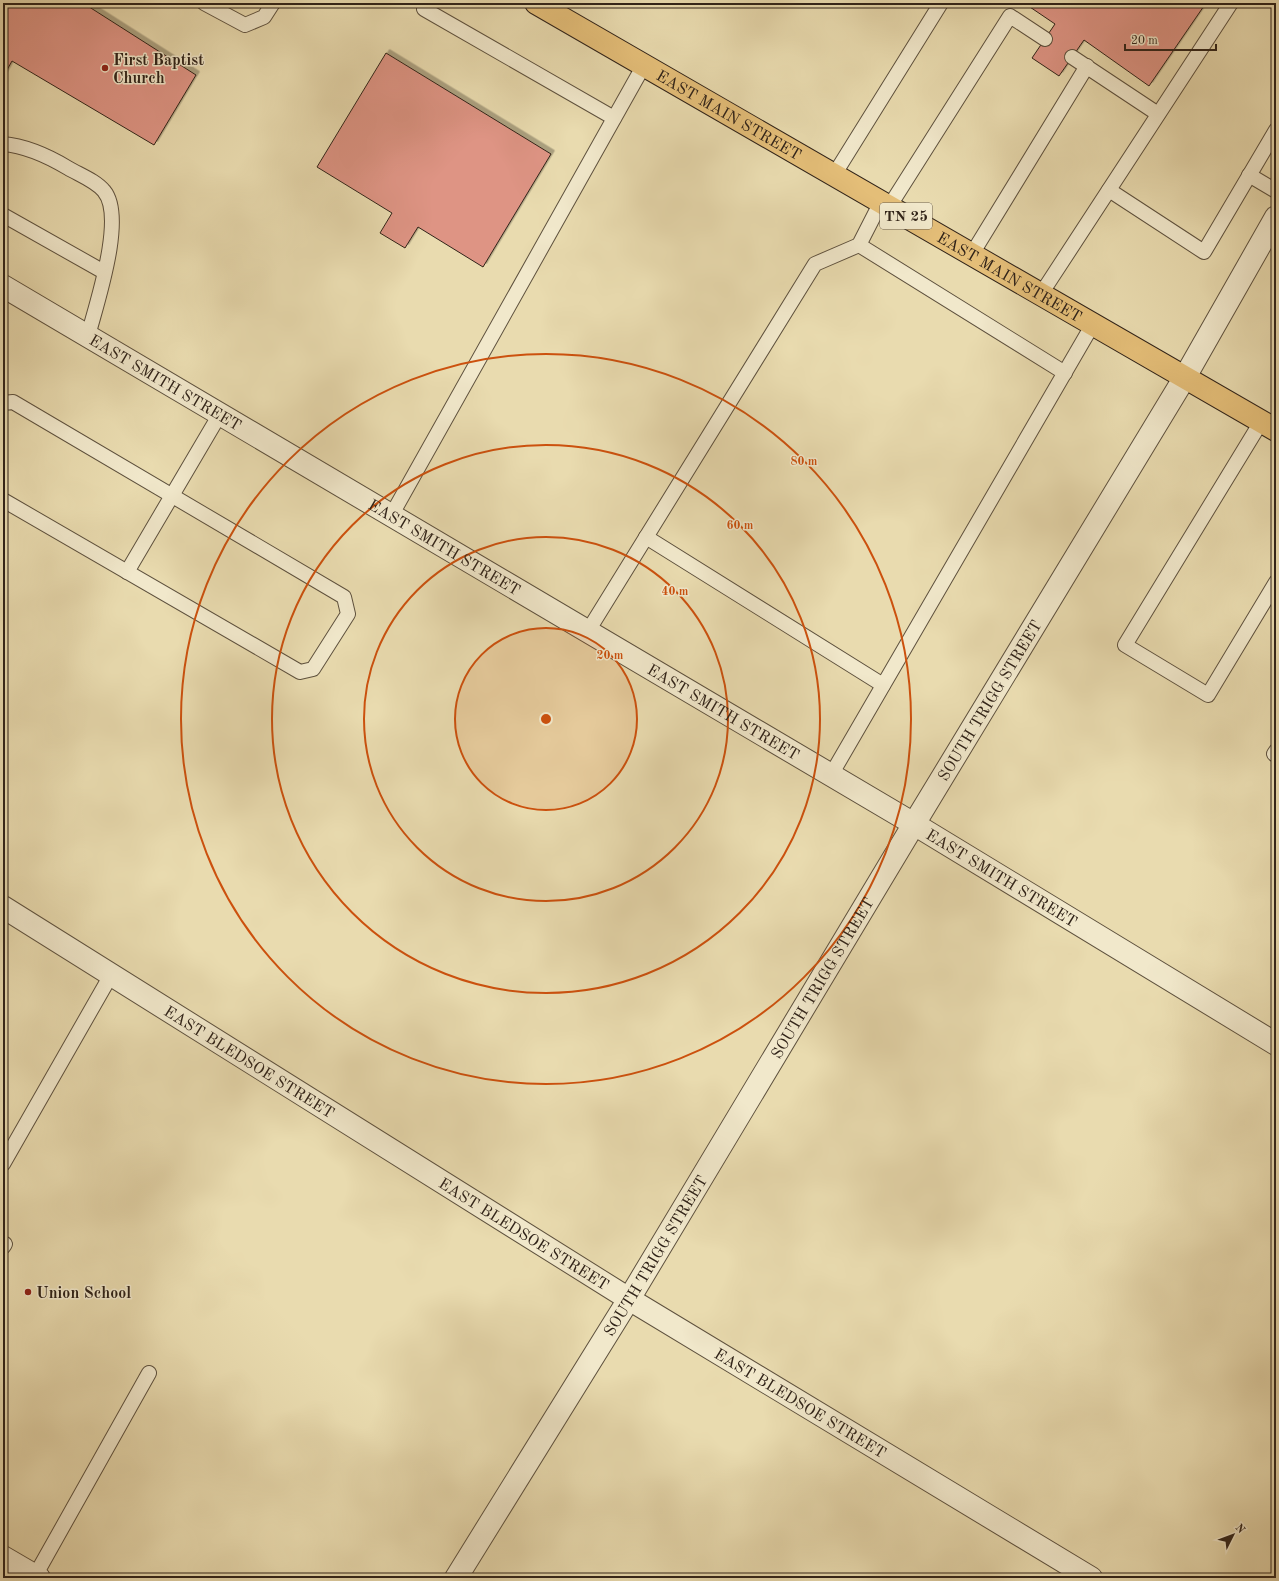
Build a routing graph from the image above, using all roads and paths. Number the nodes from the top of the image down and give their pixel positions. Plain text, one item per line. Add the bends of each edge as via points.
1 (204, 3) edge
2 (273, 3) edge
3 (427, 3) edge
4 (536, 3) edge
5 (941, 3) edge
6 (1231, 3) edge
7 (1045, 39) dead end
8 (1072, 57) dead end
9 (644, 65) junction
10 (1087, 66) junction
11 (1158, 114) junction
12 (614, 118) junction
13 (1276, 130) edge
14 (3, 144) edge
15 (834, 175) junction
16 (1250, 175) junction
17 (1109, 190) junction
18 (1276, 191) edge
19 (885, 204) junction
20 (3, 214) edge
21 (1276, 217) edge
22 (859, 245) junction
23 (972, 254) junction
24 (104, 272) junction
25 (3, 286) edge
26 (1041, 294) junction
27 (1093, 324) junction
28 (88, 336) junction
29 (1065, 373) junction
30 (1185, 377) junction
31 (3, 403) edge
32 (220, 414) junction
33 (1268, 426) edge
34 (173, 494) junction
35 (3, 500) edge
36 (391, 516) junction
37 (646, 537) junction
38 (127, 572) junction
39 (1276, 582) edge
40 (588, 631) junction
41 (883, 686) junction
42 (1276, 751) edge
43 (1276, 754) edge
44 (831, 775) junction
45 (914, 824) junction
46 (3, 907) edge
47 (111, 975) junction
48 (1276, 1044) edge
49 (3, 1164) edge
50 (629, 1299) junction
51 (149, 1373) dead end
52 (3, 1557) edge
53 (37, 1577) edge
54 (456, 1578) edge
55 (1091, 1578) edge

1 - 2 lane via 245,25 264,17
3 - 12 lane via 424,9
4 - 9 main road, EAST MAIN STREET / TN 25
5 - 15 lane
6 - 11 lane
7 - 19 lane via 1010,16
8 - 10 lane
9 - 12 lane
9 - 15 main road, EAST MAIN STREET / TN 25
10 - 11 lane
10 - 23 lane
11 - 17 lane
12 - 36 lane
13 - 16 lane
14 - 24 lane via 15,145 52,159 105,192 112,214 110,251
15 - 19 main road, EAST MAIN STREET / TN 25
16 - 17 lane via 1204,252
16 - 18 lane
17 - 26 lane
19 - 22 lane
19 - 23 main road, EAST MAIN STREET / TN 25
20 - 24 lane
21 - 30 street, SOUTH TRIGG STREET
22 - 29 lane
22 - 37 lane via 815,264
23 - 26 main road, EAST MAIN STREET / TN 25
24 - 28 lane
25 - 28 street, EAST SMITH STREET
26 - 27 main road, EAST MAIN STREET / TN 25
27 - 29 lane
27 - 30 main road, EAST MAIN STREET / TN 25
28 - 32 street, EAST SMITH STREET
29 - 41 lane
30 - 33 main road, EAST MAIN STREET / TN 25
30 - 45 street, SOUTH TRIGG STREET
31 - 34 lane via 12,402
32 - 34 lane
32 - 36 street, EAST SMITH STREET
33 - 39 lane via 1125,645 1208,695
34 - 38 lane
34 - 38 lane via 344,596 348,614 313,669 300,672
35 - 38 lane
36 - 40 street, EAST SMITH STREET
37 - 40 lane
37 - 41 lane
40 - 44 street, EAST SMITH STREET
41 - 44 lane
42 - 43 lane
44 - 45 street, EAST SMITH STREET
45 - 48 street, EAST SMITH STREET
45 - 50 street, SOUTH TRIGG STREET
46 - 47 street, EAST BLEDSOE STREET
47 - 49 lane
47 - 50 street, EAST BLEDSOE STREET
50 - 54 street, SOUTH TRIGG STREET
50 - 55 street, EAST BLEDSOE STREET
51 - 53 lane
52 - 53 street

